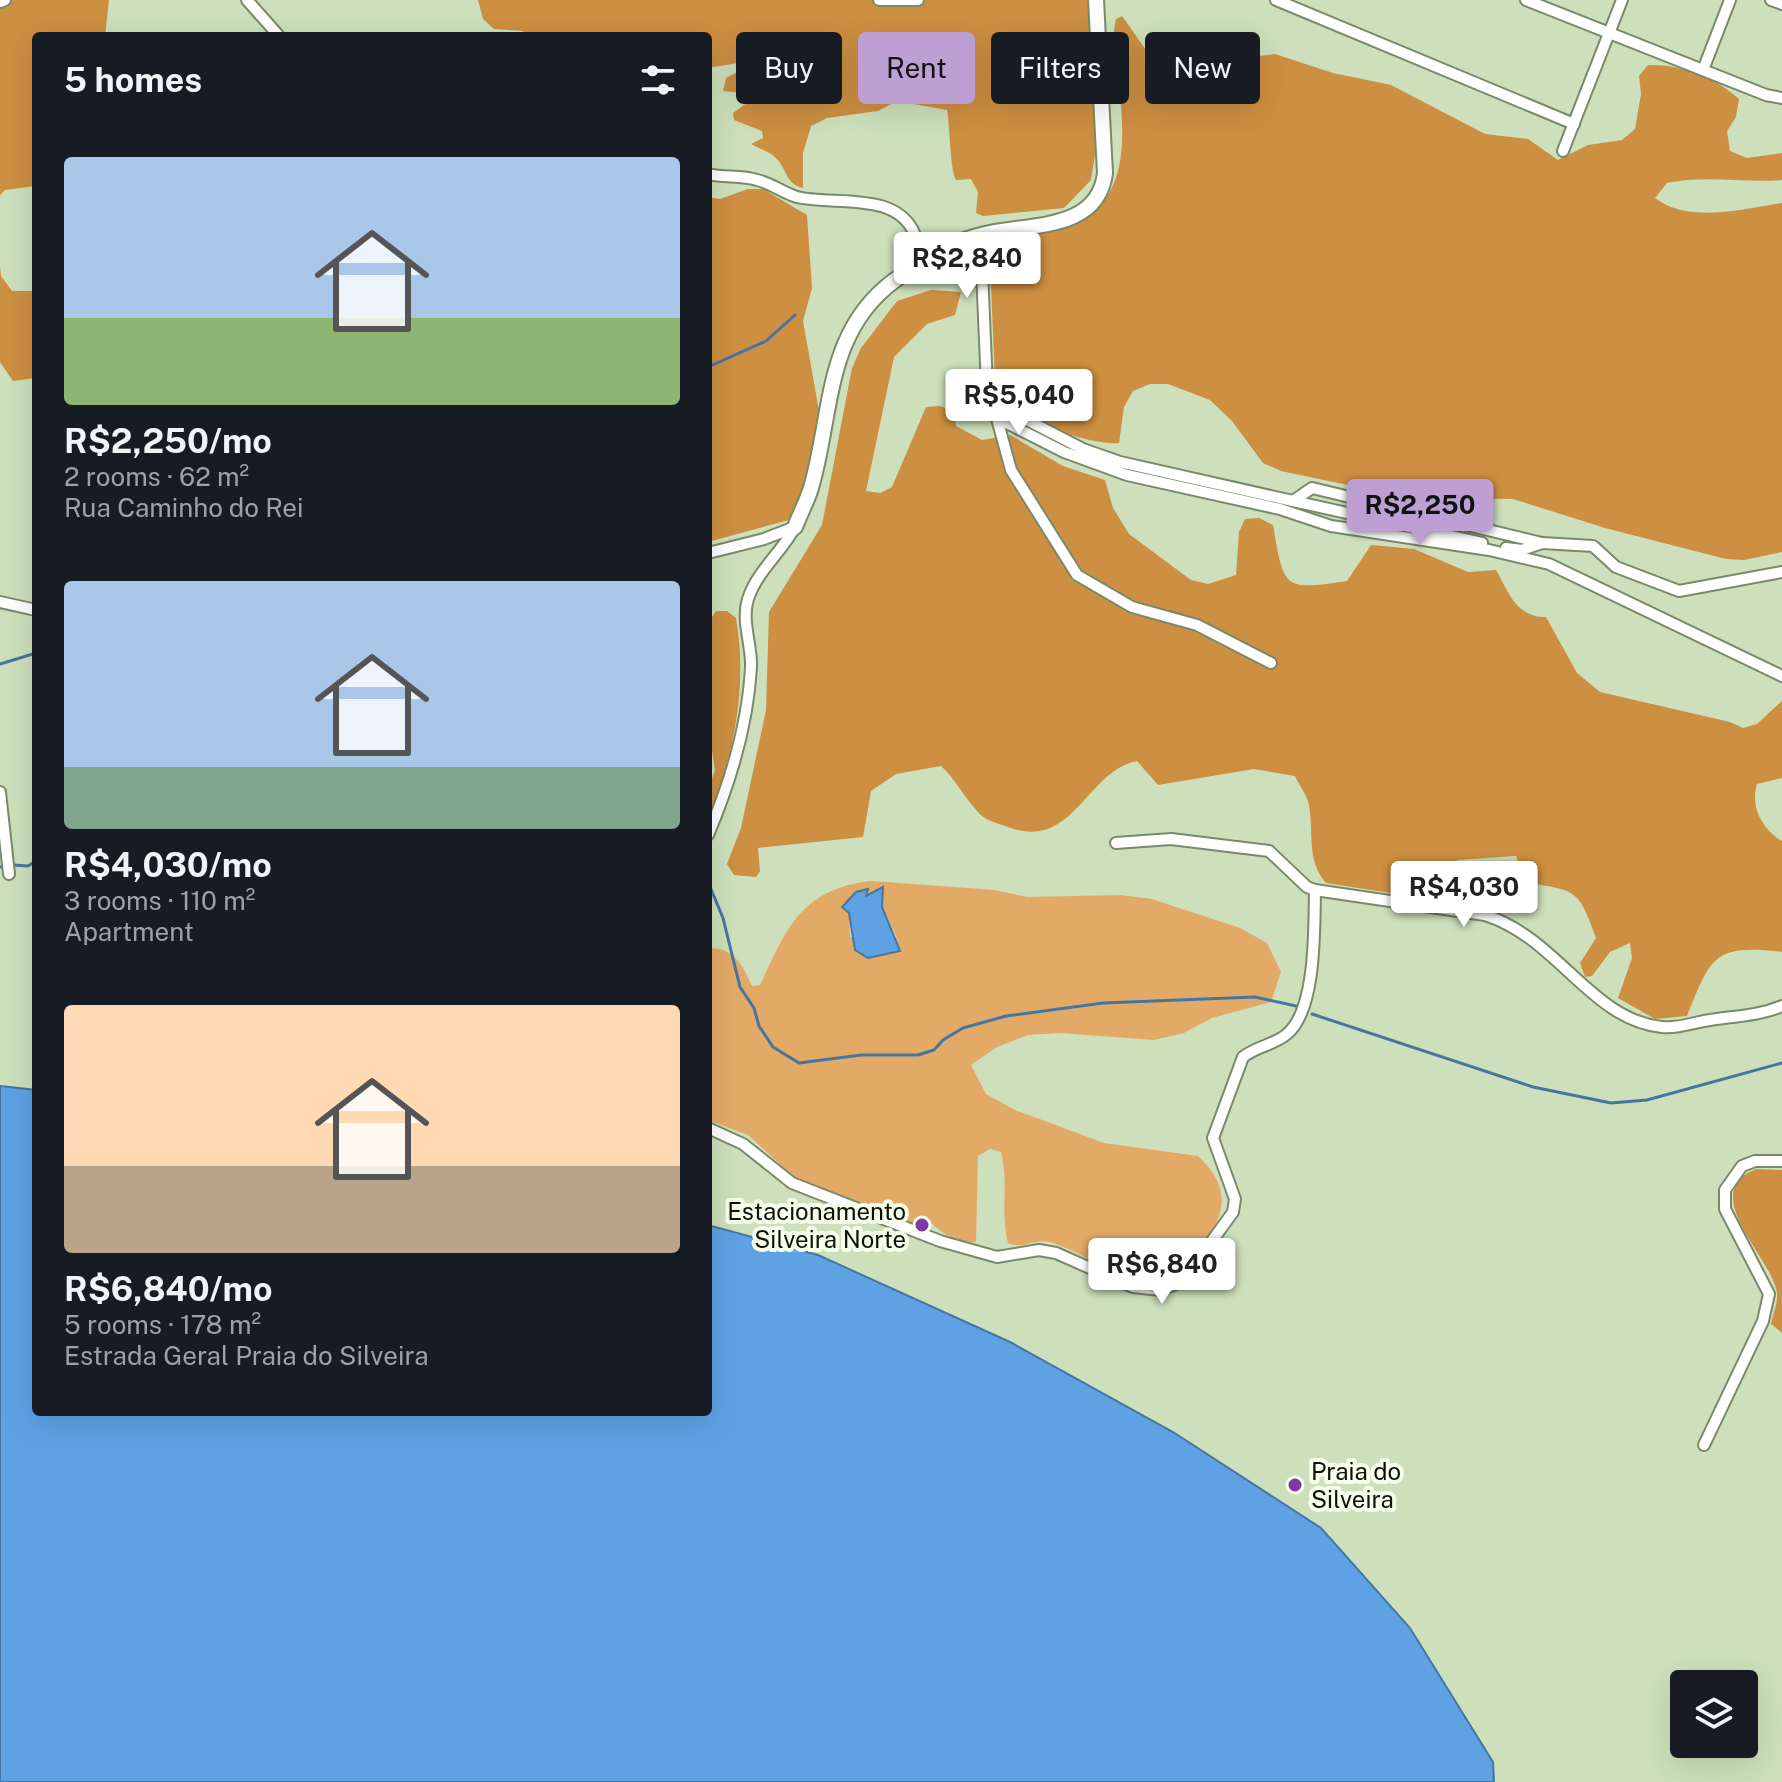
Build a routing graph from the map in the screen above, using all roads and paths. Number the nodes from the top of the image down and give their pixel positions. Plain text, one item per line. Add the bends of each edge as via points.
1 (247, 0) edge
2 (879, 0) edge
3 (918, 0) edge
4 (1096, 0) edge
5 (1276, 0) edge
6 (1526, 0) edge
7 (1622, 0) edge
8 (1730, 0) edge
9 (1771, 0) edge
10 (1782, 4) edge
11 (275, 32) edge
12 (1609, 33) junction
13 (1703, 70) junction
14 (1782, 98) edge
15 (1574, 124) junction
16 (1563, 151) dead end
17 (712, 174) edge
18 (971, 238) junction
19 (902, 275) junction
20 (992, 402) junction
21 (997, 418) junction
22 (1293, 501) junction
23 (795, 527) junction
24 (1542, 543) junction
25 (712, 552) edge
26 (1782, 572) edge
27 (0, 602) edge
28 (32, 609) edge
29 (1271, 663) dead end
30 (1782, 676) edge
31 (0, 792) edge
32 (712, 826) edge
33 (1116, 843) dead end
34 (9, 874) dead end
35 (1315, 890) junction
36 (1782, 1006) edge
37 (712, 1130) edge
38 (1782, 1161) edge
39 (1704, 1445) dead end

1 - 11 street
2 - 3 street
4 - 18 street via 1103,188 1075,216
5 - 15 street
6 - 12 street
7 - 12 street
8 - 13 street
9 - 10 street
12 - 13 street
12 - 15 street
13 - 14 street
15 - 16 street
17 - 19 street via 755,179 796,197 871,203 901,217 915,235
18 - 19 street
18 - 20 street via 982,271
19 - 23 street via 872,301 846,342 827,398 811,489
20 - 21 street
20 - 22 street via 1120,462
21 - 29 street via 1011,470 1077,575 1132,607 1197,625
21 - 30 street via 1064,452 1127,475 1331,526 1549,564
22 - 24 street via 1508,548 1522,550
22 - 24 street via 1312,488
23 - 25 street
23 - 32 street via 747,602 749,689 727,790
24 - 26 street via 1593,546 1616,567 1679,591
27 - 28 street
31 - 34 street
33 - 35 street via 1171,839 1269,851
35 - 36 street via 1506,922 1530,936 1605,1006 1643,1023 1681,1026
35 - 37 street via 1311,972 1296,1026 1243,1057 1216,1127 1214,1146 1235,1199 1233,1212 1188,1274 1171,1286 1133,1287 1056,1253 1039,1250 997,1257 940,1241 792,1183 743,1144
38 - 39 street via 1742,1166 1725,1190 1725,1209 1769,1294 1763,1321

